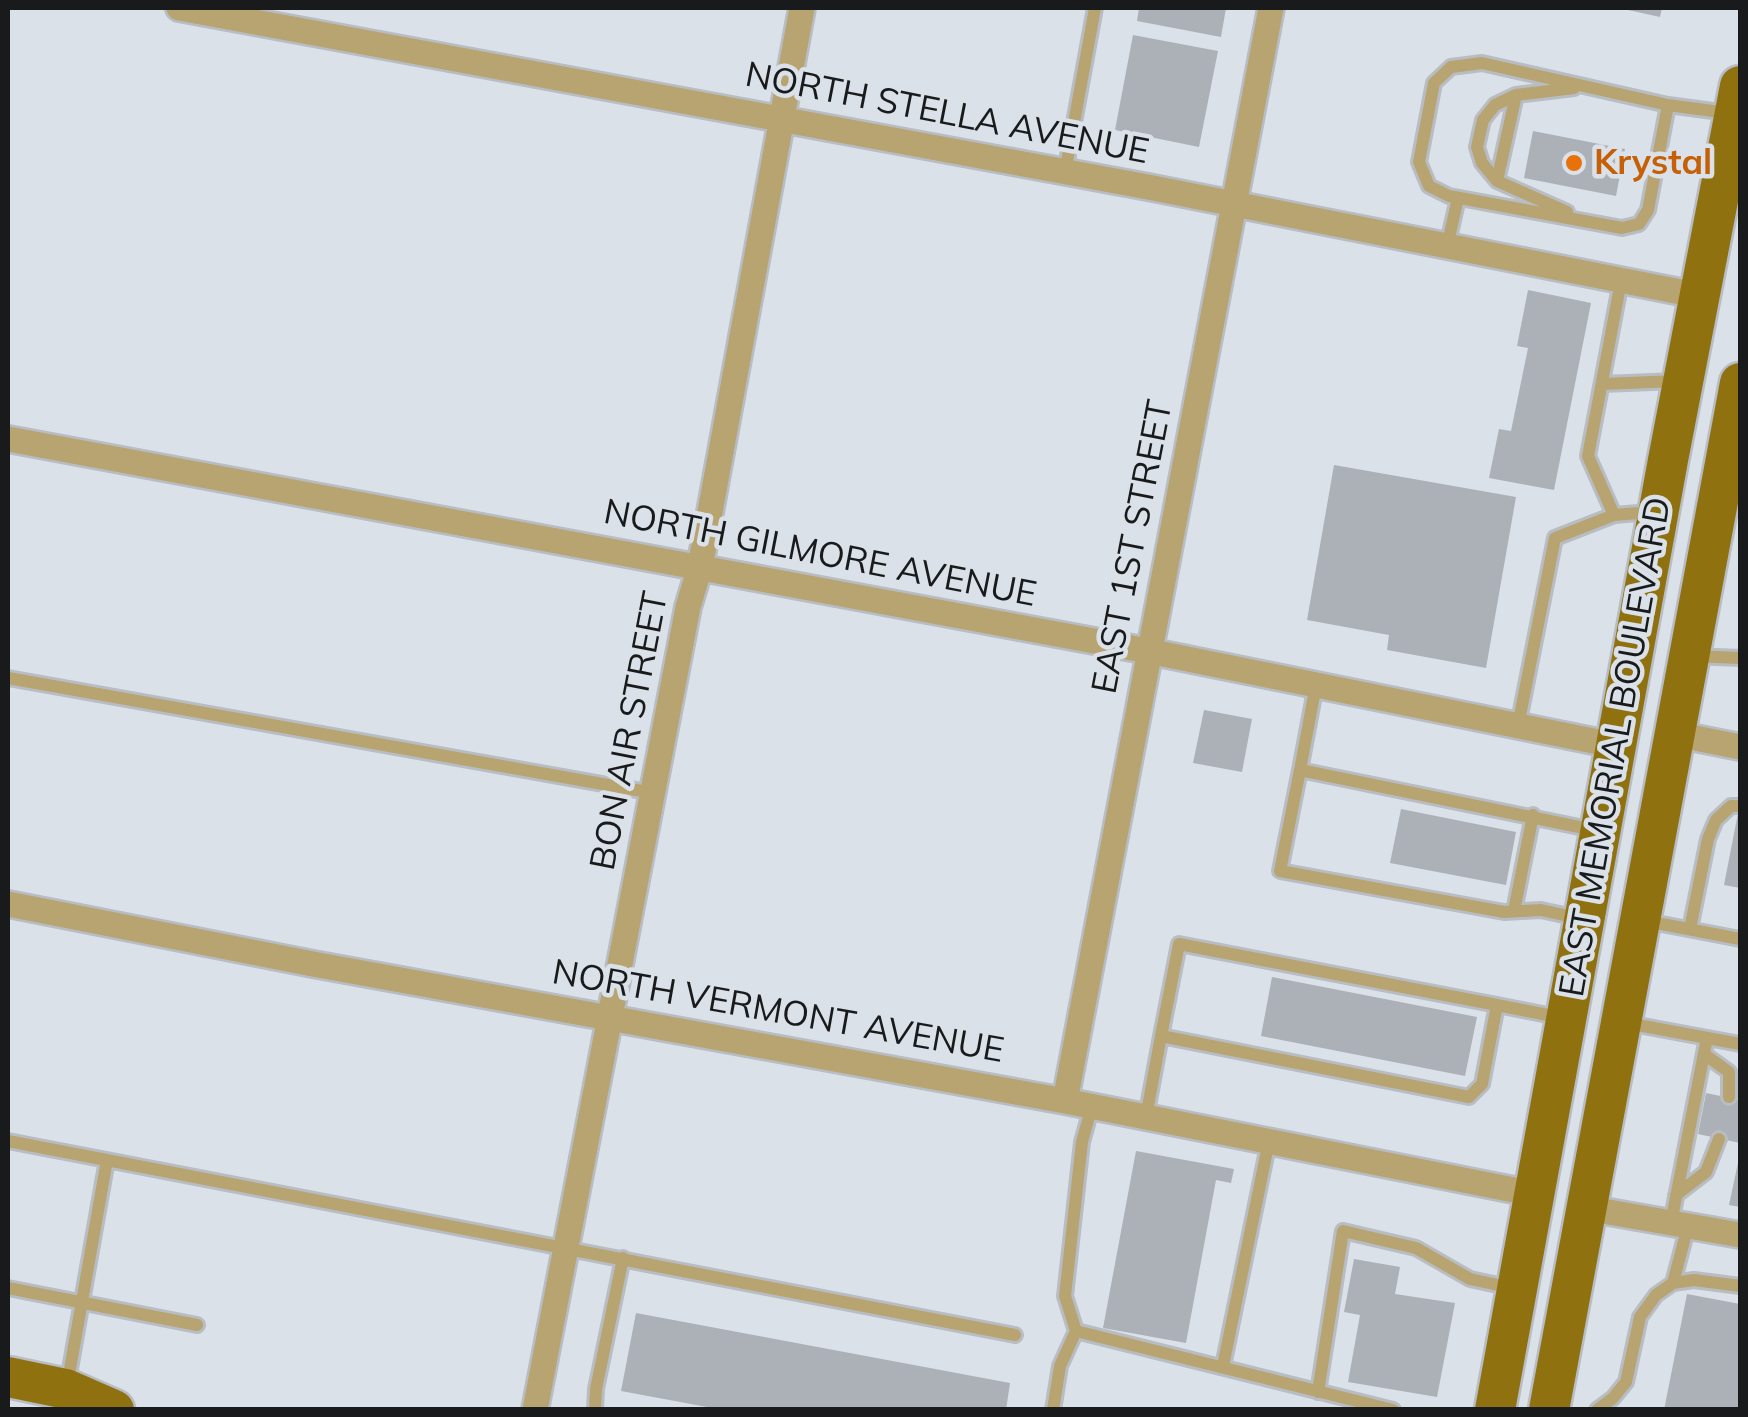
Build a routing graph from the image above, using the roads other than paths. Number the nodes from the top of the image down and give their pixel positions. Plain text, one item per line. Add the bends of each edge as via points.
1 (178, 8) edge
2 (802, 8) edge
3 (1096, 8) edge
4 (1271, 8) edge
5 (1586, 86) junction
6 (1516, 95) junction
7 (1738, 100) edge
8 (1668, 105) junction
9 (784, 119) junction
10 (1064, 172) junction
11 (1497, 181) junction
12 (1458, 198) junction
13 (1235, 206) junction
14 (1594, 223) junction
15 (1447, 247) junction
16 (1622, 281) junction
17 (1701, 296) junction
18 (1684, 381) junction
19 (1740, 383) edge
20 (1602, 384) junction
21 (8, 439) edge
22 (1668, 460) junction
23 (1659, 512) junction
24 (1614, 515) junction
25 (700, 567) junction
26 (1148, 651) junction
27 (1690, 656) junction
28 (1740, 658) edge
29 (8, 678) edge
30 (1316, 685) junction
31 (1518, 726) junction
32 (1675, 734) junction
33 (1618, 746) junction
34 (1740, 746) edge
35 (1300, 770) junction
36 (653, 793) junction
37 (1740, 806) edge
38 (1534, 815) junction
39 (1602, 832) junction
40 (8, 904) edge
41 (1514, 911) junction
42 (1586, 920) junction
43 (1637, 926) junction
44 (1690, 930) junction
45 (1740, 939) edge
46 (1498, 1006) junction
47 (611, 1017) junction
48 (1567, 1019) junction
49 (1620, 1022) junction
50 (1161, 1036) junction
51 (1707, 1038) junction
52 (1740, 1044) edge
53 (1704, 1054) junction
54 (1729, 1097) dead end
55 (1065, 1101) junction
56 (1092, 1106) junction
57 (1146, 1117) junction
58 (1719, 1139) dead end
59 (8, 1141) edge
60 (1269, 1142) junction
61 (107, 1160) junction
62 (1534, 1194) junction
63 (1676, 1195) junction
64 (1586, 1208) junction
65 (1680, 1224) junction
66 (1740, 1235) edge
67 (566, 1247) junction
68 (624, 1258) junction
69 (1674, 1283) junction
70 (1740, 1286) edge
71 (8, 1288) edge
72 (1517, 1289) junction
73 (84, 1303) junction
74 (197, 1326) dead end
75 (1076, 1331) junction
76 (1015, 1336) dead end
77 (1223, 1366) junction
78 (8, 1377) edge
79 (66, 1389) junction
80 (1318, 1392) junction
81 (1367, 1407) edge
82 (114, 1410) edge
83 (535, 1410) edge
84 (594, 1410) edge
85 (1052, 1410) edge
86 (1393, 1410) edge
87 (1495, 1410) edge
88 (1549, 1410) edge
89 (1597, 1410) edge

1 - 9 street, NORTH STELLA AVENUE
2 - 9 street, BON AIR STREET
3 - 10 lane
4 - 13 street, EAST 1ST STREET
5 - 6 lane
5 - 8 lane
5 - 12 lane via 1482,64 1451,67 1434,83 1420,162 1429,186
6 - 11 lane
6 - 11 lane via 1483,120 1477,147
7 - 8 lane
7 - 17 main road, EAST MEMORIAL BOULEVARD
8 - 14 lane via 1648,210 1639,224
9 - 10 street, NORTH STELLA AVENUE
9 - 25 street, BON AIR STREET
10 - 13 street, NORTH STELLA AVENUE
11 - 14 lane
12 - 14 lane
12 - 15 lane
13 - 15 street, NORTH STELLA AVENUE
13 - 26 street, EAST 1ST STREET
15 - 16 street, NORTH STELLA AVENUE
16 - 17 street, NORTH STELLA AVENUE
16 - 20 lane
17 - 18 main road, EAST MEMORIAL BOULEVARD
18 - 20 lane
18 - 22 main road, EAST MEMORIAL BOULEVARD
19 - 27 main road, EAST MEMORIAL BOULEVARD
20 - 24 lane via 1588,456
21 - 25 street, NORTH GILMORE AVENUE
22 - 23 main road, EAST MEMORIAL BOULEVARD
22 - 32 main road via 1661,691
23 - 24 lane
23 - 33 main road, EAST MEMORIAL BOULEVARD
24 - 31 lane via 1554,538
25 - 26 street, NORTH GILMORE AVENUE
25 - 36 street, BON AIR STREET
26 - 30 street, NORTH GILMORE AVENUE
26 - 55 street, EAST 1ST STREET
27 - 28 lane
27 - 32 main road, EAST MEMORIAL BOULEVARD
29 - 36 lane
30 - 31 street, NORTH GILMORE AVENUE
30 - 35 lane
31 - 33 street, NORTH GILMORE AVENUE
32 - 34 street
32 - 43 main road, EAST MEMORIAL BOULEVARD
33 - 39 main road, EAST MEMORIAL BOULEVARD
33 - 43 main road
35 - 38 lane
35 - 41 lane via 1280,871
36 - 47 street, BON AIR STREET
37 - 44 lane via 1730,806 1716,820 1708,839
38 - 39 lane
38 - 41 lane
39 - 42 main road, EAST MEMORIAL BOULEVARD
40 - 47 street, NORTH VERMONT AVENUE
41 - 42 lane
42 - 48 main road, EAST MEMORIAL BOULEVARD
43 - 44 lane
43 - 49 main road, EAST MEMORIAL BOULEVARD
44 - 45 lane
46 - 48 lane
46 - 50 lane via 1482,1084 1469,1097
46 - 50 lane via 1179,944
47 - 55 street, NORTH VERMONT AVENUE
47 - 67 street, BON AIR STREET
48 - 62 main road, EAST MEMORIAL BOULEVARD
49 - 51 lane
49 - 64 main road, EAST MEMORIAL BOULEVARD
50 - 57 lane
51 - 52 lane
51 - 53 lane
53 - 54 lane via 1729,1072
53 - 63 lane
55 - 56 street, NORTH VERMONT AVENUE
56 - 57 street, NORTH VERMONT AVENUE
56 - 75 lane via 1065,1296
57 - 60 street, NORTH VERMONT AVENUE
58 - 63 lane via 1706,1172
59 - 61 lane
60 - 62 street, NORTH VERMONT AVENUE
60 - 77 lane
61 - 67 lane
61 - 73 lane
62 - 72 main road, EAST MEMORIAL BOULEVARD
63 - 65 lane
64 - 65 street
64 - 88 main road, EAST MEMORIAL BOULEVARD
65 - 66 street
65 - 69 lane
67 - 68 lane
67 - 83 street, BON AIR STREET
68 - 76 lane
68 - 84 lane
69 - 70 lane
69 - 89 lane via 1640,1317 1626,1382
71 - 73 lane
72 - 80 lane via 1470,1279 1416,1248 1343,1231
72 - 87 main road, EAST MEMORIAL BOULEVARD
73 - 74 lane
73 - 79 lane
75 - 77 lane
75 - 85 lane via 1060,1366
77 - 80 lane
78 - 79 main road
79 - 82 main road
80 - 81 lane
81 - 86 lane

